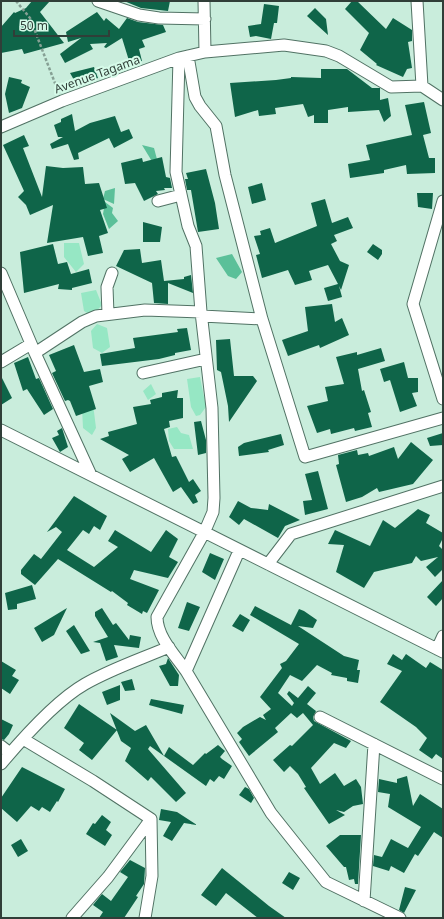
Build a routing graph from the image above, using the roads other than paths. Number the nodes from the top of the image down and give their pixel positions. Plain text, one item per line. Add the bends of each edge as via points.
1 (98, 1) edge
2 (204, 1) edge
3 (417, 1) edge
4 (205, 19) junction
5 (205, 52) junction
6 (184, 57) junction
7 (422, 86) junction
8 (443, 100) edge
9 (1, 126) edge
10 (181, 195) junction
11 (158, 201) dead end
12 (443, 201) edge
13 (1, 273) edge
14 (112, 273) dead end
15 (108, 314) junction
16 (201, 314) junction
17 (262, 319) junction
18 (33, 349) junction
19 (206, 359) junction
20 (1, 362) edge
21 (143, 373) dead end
22 (443, 399) edge
23 (443, 418) edge
24 (1, 430) edge
25 (90, 473) junction
26 (443, 486) edge
27 (204, 533) junction
28 (239, 551) junction
29 (268, 564) junction
30 (443, 636) edge
31 (169, 647) junction
32 (440, 650) edge
33 (186, 671) junction
34 (320, 717) dead end
35 (23, 739) junction
36 (374, 744) junction
37 (1, 746) edge
38 (10, 752) junction
39 (1, 764) edge
40 (443, 779) edge
41 (151, 819) junction
42 (364, 901) junction
43 (72, 918) edge
44 (145, 918) edge
45 (400, 918) edge

1 - 4 street via 146,16
2 - 4 street
3 - 7 street
4 - 5 street
5 - 6 street, Avenue Tagama
5 - 7 street, Avenue Tagama via 284,45 326,51 391,87
6 - 9 street, Avenue Tagama via 62,100
6 - 10 street via 176,165
6 - 17 street via 195,97 216,126 225,175
7 - 8 street
10 - 11 street
10 - 16 street via 188,226 196,246
12 - 22 street via 414,304
13 - 18 street
14 - 15 street via 107,287
15 - 16 street via 145,310
15 - 18 street via 82,322
16 - 17 street
16 - 19 street
17 - 23 street via 305,457
18 - 20 street
18 - 25 street
19 - 21 street
19 - 27 street via 212,408 214,498 213,512
24 - 25 street
25 - 27 street
26 - 29 street via 291,534
27 - 28 street
27 - 31 street via 157,617 159,629
28 - 29 street
28 - 33 street
29 - 32 street
30 - 32 street
31 - 33 street
31 - 35 street via 84,684
33 - 42 street via 271,812 326,882
34 - 36 street
35 - 38 street
35 - 41 street
36 - 40 street
36 - 42 street
37 - 38 street
38 - 39 street
41 - 43 street via 108,877
41 - 44 street via 152,876
42 - 45 street

